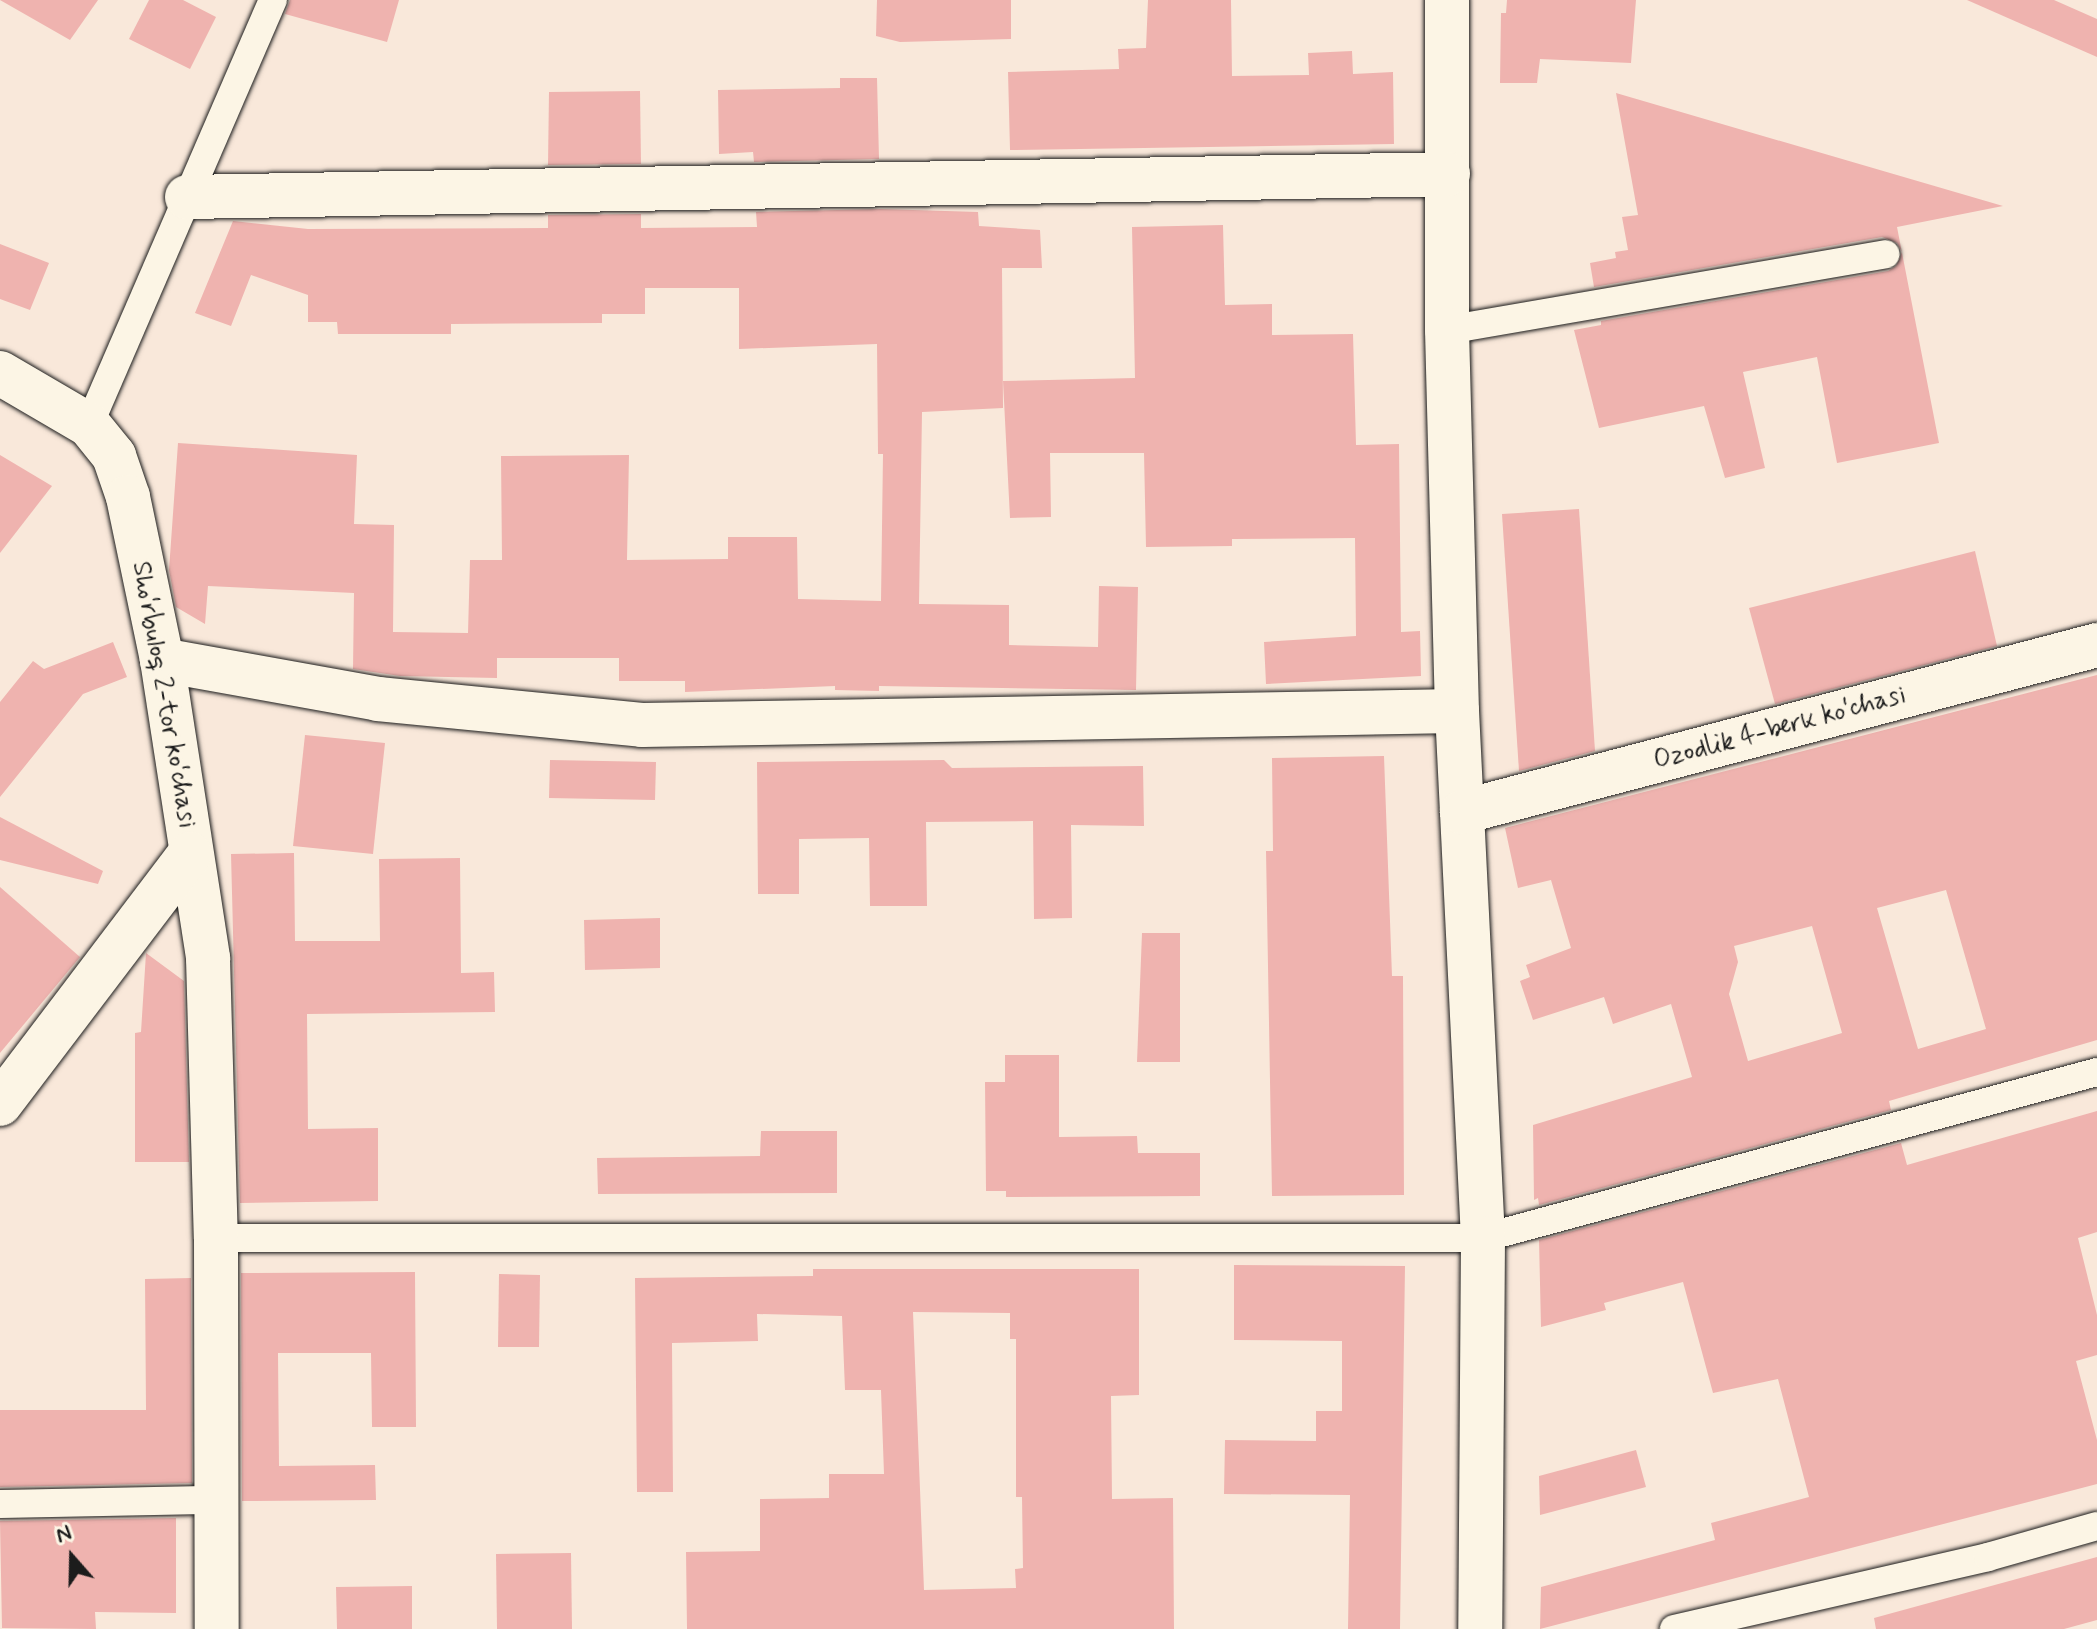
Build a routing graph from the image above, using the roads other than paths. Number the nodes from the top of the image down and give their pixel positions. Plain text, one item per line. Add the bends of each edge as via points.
1 (273, 0) edge
2 (1447, 0) edge
3 (1448, 174) junction
4 (187, 197) junction
5 (1885, 254) dead end
6 (1447, 330) junction
7 (0, 373) edge
8 (89, 425) junction
9 (2097, 645) edge
10 (162, 660) junction
11 (1457, 711) junction
12 (1462, 812) junction
13 (190, 854) junction
14 (2097, 1072) edge
15 (0, 1104) edge
16 (216, 1238) junction
17 (1483, 1238) junction
18 (217, 1500) junction
19 (0, 1504) edge
20 (2097, 1526) edge
21 (217, 1629) edge
22 (1480, 1629) edge
23 (1674, 1629) edge

1 - 4 lane
2 - 3 street
3 - 4 street
3 - 6 street
4 - 8 lane
5 - 6 lane
6 - 11 street
7 - 8 street
8 - 10 street, Shoʻrbuloq 2-tor koʻchasi via 114,456 128,497
9 - 12 street, Ozodlik 4-berk koʻchasi
10 - 11 street via 378,699 642,725
10 - 13 street, Shoʻrbuloq 2-tor koʻchasi
11 - 12 street
12 - 17 street
13 - 15 street, Shoʻrbuloq 2-tor koʻchasi
13 - 16 street via 208,958
14 - 17 lane
16 - 17 lane
16 - 18 street
17 - 22 street
18 - 19 lane
18 - 21 street
20 - 23 lane via 1988,1557

